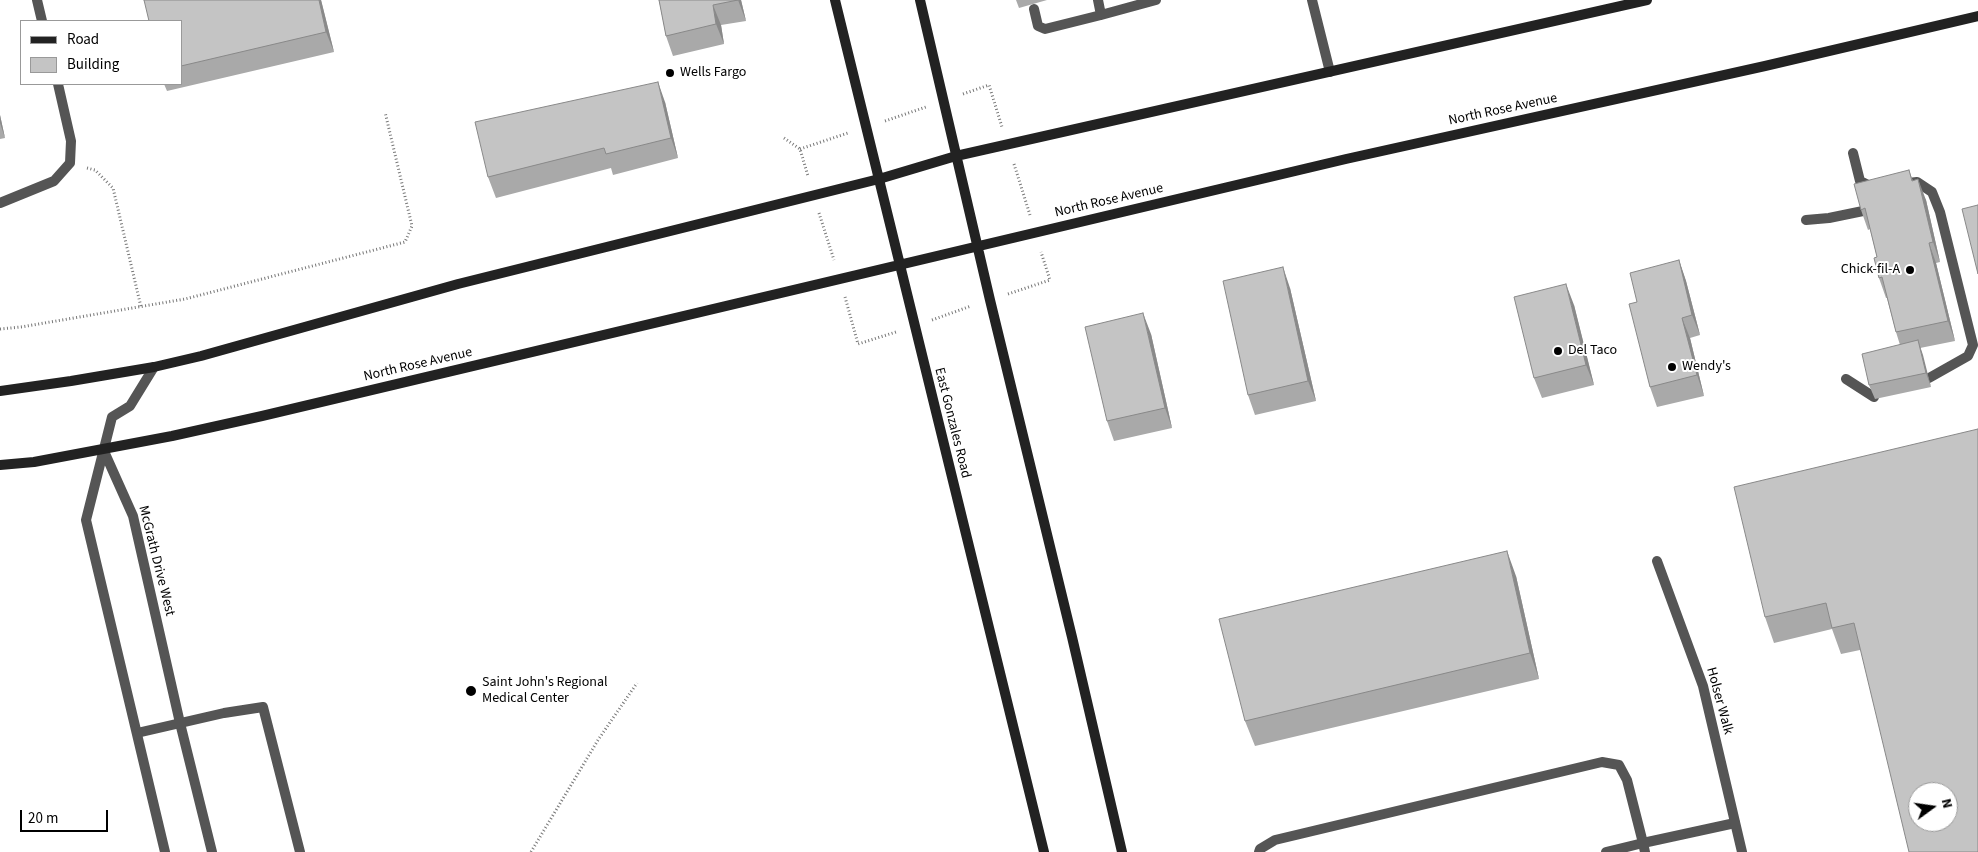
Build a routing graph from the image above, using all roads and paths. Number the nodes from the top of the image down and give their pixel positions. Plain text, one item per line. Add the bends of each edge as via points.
1 (37, 0) edge
2 (835, 0) edge
3 (920, 0) edge
4 (1098, 0) edge
5 (1312, 0) edge
6 (1647, 0) edge
7 (1150, 1) edge
8 (1034, 9) dead end
9 (1101, 15) junction
10 (1978, 16) edge
11 (42, 20) edge
12 (1330, 72) junction
13 (58, 85) edge
14 (385, 112) dead end
15 (784, 138) dead end
16 (1853, 154) dead end
17 (956, 156) junction
18 (70, 163) junction
19 (879, 179) junction
20 (1901, 185) edge
21 (1885, 188) edge
22 (1932, 192) junction
23 (814, 194) junction
24 (1918, 197) edge
25 (0, 203) edge
26 (1863, 211) edge
27 (1806, 220) dead end
28 (977, 247) junction
29 (900, 266) junction
30 (840, 280) junction
31 (1050, 280) dead end
32 (990, 300) junction
33 (141, 307) junction
34 (914, 326) junction
35 (0, 329) edge
36 (154, 367) junction
37 (1928, 378) edge
38 (1846, 379) dead end
39 (1870, 382) edge
40 (1860, 388) junction
41 (0, 391) edge
42 (1874, 397) edge
43 (103, 449) junction
44 (0, 465) edge
45 (1657, 561) dead end
46 (637, 684) dead end
47 (180, 723) junction
48 (137, 732) junction
49 (1735, 823) junction
50 (1644, 848) edge
51 (165, 852) edge
52 (212, 852) edge
53 (300, 852) edge
54 (531, 852) edge
55 (1044, 852) edge
56 (1122, 852) edge
57 (1259, 852) edge
58 (1606, 852) edge
59 (1742, 852) edge

1 - 11 street
2 - 19 main road, East Gonzales Road
3 - 17 main road
4 - 9 street
5 - 12 street
6 - 12 main road
7 - 9 street
8 - 9 street via 1038,26 1045,29
10 - 28 main road, North Rose Avenue via 1346,159
12 - 17 main road
13 - 18 street via 72,141
14 - 33 path via 412,226 405,242 185,299
15 - 23 path via 800,149
16 - 21 street via 1860,181 1877,190
17 - 19 main road
17 - 28 main road
18 - 25 street via 54,181
18 - 33 path via 95,170 113,188
19 - 23 main road
19 - 29 main road, East Gonzales Road
20 - 22 street via 1917,182
22 - 24 street
22 - 37 street via 1940,212 1973,345 1968,356
23 - 30 path
23 - 36 main road via 458,284
26 - 27 street
28 - 29 main road, North Rose Avenue
28 - 32 main road
29 - 30 main road, North Rose Avenue
29 - 34 main road, East Gonzales Road
30 - 34 path via 858,344
30 - 43 main road, North Rose Avenue via 271,414
31 - 32 path
32 - 34 path
32 - 56 main road
33 - 35 path
34 - 55 main road, East Gonzales Road
36 - 41 main road
36 - 43 street via 130,406 112,417
38 - 40 street
39 - 40 street
40 - 42 street
43 - 44 main road, North Rose Avenue
43 - 47 street, McGrath Drive West via 133,516
43 - 48 street via 86,520
45 - 49 street, Holser Walk via 1703,686
46 - 54 path via 598,740
47 - 48 street
47 - 52 street, McGrath Drive West
47 - 53 street via 263,707
48 - 51 street
49 - 50 street
49 - 59 street, Holser Walk
50 - 57 street via 1627,780 1618,765 1602,762 1275,840
50 - 58 street

